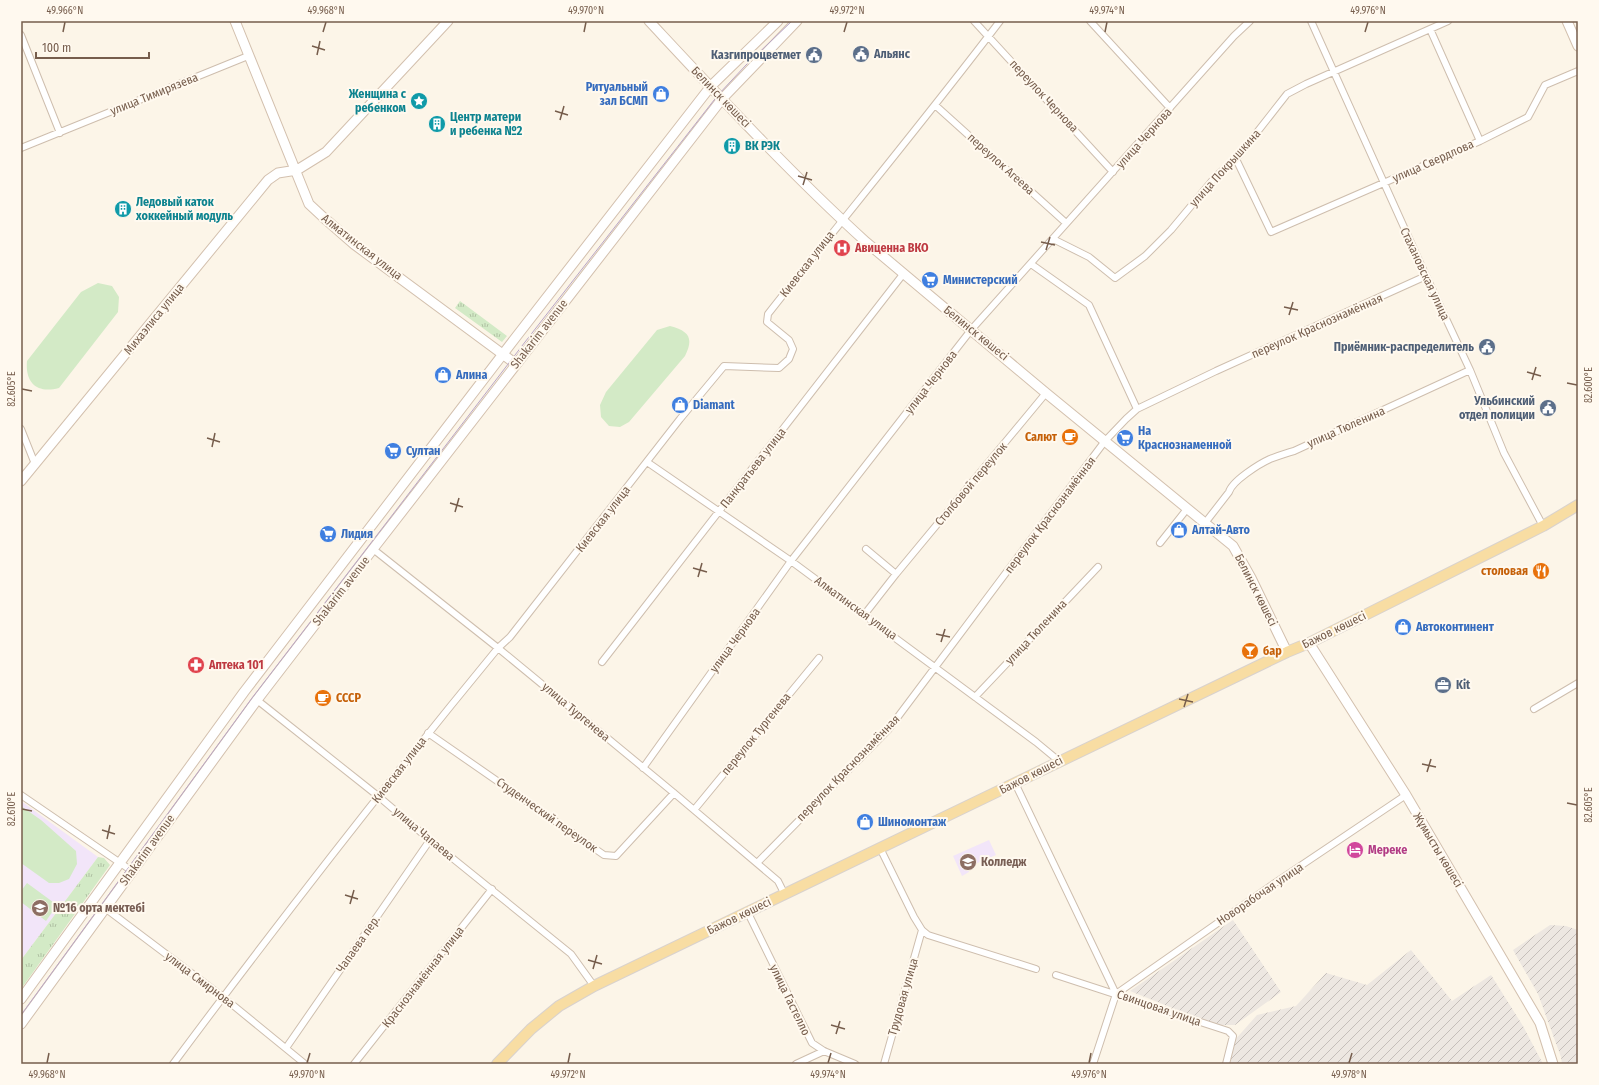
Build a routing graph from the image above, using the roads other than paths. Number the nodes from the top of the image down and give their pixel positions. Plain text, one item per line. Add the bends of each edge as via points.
1 (234, 21) edge
2 (448, 21) edge
3 (649, 21) edge
4 (778, 21) edge
5 (798, 21) edge
6 (974, 21) edge
7 (1000, 21) edge
8 (1090, 21) edge
9 (1250, 21) edge
10 (1311, 21) edge
11 (1448, 21) edge
12 (1567, 21) edge
13 (1430, 29) junction
14 (21, 35) edge
15 (989, 37) junction
16 (1578, 46) edge
17 (248, 56) junction
18 (1578, 71) edge
19 (1334, 72) junction
20 (711, 86) junction
21 (722, 99) junction
22 (935, 105) junction
23 (1170, 108) junction
24 (60, 133) junction
25 (1480, 141) junction
26 (21, 148) edge
27 (1236, 160) junction
28 (296, 170) junction
29 (1113, 172) junction
30 (1384, 183) junction
31 (842, 220) junction
32 (1066, 223) junction
33 (1053, 239) junction
34 (1031, 264) junction
35 (904, 273) junction
36 (1426, 276) junction
37 (971, 330) junction
38 (503, 354) junction
39 (516, 364) junction
40 (1470, 370) junction
41 (1046, 393) junction
42 (1137, 409) junction
43 (21, 429) edge
44 (1105, 442) junction
45 (647, 462) junction
46 (35, 464) junction
47 (21, 481) edge
48 (1578, 505) edge
49 (1187, 509) junction
50 (718, 512) junction
51 (1205, 524) junction
52 (1542, 526) junction
53 (360, 539) junction
54 (1160, 543) dead end
55 (373, 549) junction
56 (866, 549) dead end
57 (791, 561) junction
58 (1098, 568) dead end
59 (896, 574) junction
60 (864, 615) junction
61 (1309, 643) junction
62 (498, 648) junction
63 (1287, 652) junction
64 (819, 658) dead end
65 (602, 662) dead end
66 (936, 667) junction
67 (1578, 683) edge
68 (244, 692) junction
69 (975, 697) junction
70 (256, 700) junction
71 (1534, 709) dead end
72 (428, 733) junction
73 (1059, 761) junction
74 (643, 768) junction
75 (1015, 783) junction
76 (674, 793) junction
77 (21, 795) edge
78 (1406, 795) junction
79 (378, 796) junction
80 (694, 810) junction
81 (430, 840) junction
82 (880, 848) junction
83 (120, 862) junction
84 (757, 863) junction
85 (132, 871) junction
86 (492, 890) junction
87 (784, 894) junction
88 (94, 899) junction
89 (105, 908) junction
90 (748, 913) junction
91 (922, 930) junction
92 (1036, 969) dead end
93 (1056, 975) dead end
94 (594, 986) junction
95 (1116, 994) junction
96 (223, 997) junction
97 (21, 999) edge
98 (21, 1024) edge
99 (286, 1048) junction
100 (824, 1051) junction
101 (173, 1064) edge
102 (305, 1064) edge
103 (354, 1064) edge
104 (497, 1064) edge
105 (796, 1064) edge
106 (855, 1064) edge
107 (884, 1064) edge
108 (1093, 1064) edge
109 (1226, 1064) edge
110 (1553, 1064) edge

1 - 17 main road, Алматинская улица
2 - 28 main road, Михаэлиса улица via 326,152
3 - 20 main road, Белинск көшесі
4 - 20 main road, Shakarim avenue
5 - 21 main road, Shakarim avenue
6 - 15 street, переулок Чернова
7 - 15 street, Киевская улица
8 - 23 street
9 - 23 street, улица Чернова
10 - 19 street, Стахановская улица
11 - 13 street, улица Покрышкина
12 - 16 main road
13 - 19 street, улица Покрышкина
13 - 25 street
14 - 24 street
15 - 22 street, Киевская улица
15 - 29 street, переулок Чернова
17 - 24 street, улица Тимирязева
17 - 28 main road, Алматинская улица
18 - 25 street, улица Свердлова via 1545,85 1528,117
19 - 27 street, улица Покрышкина via 1287,94
19 - 30 street, Стахановская улица
20 - 21 main road, Белинск көшесі
20 - 38 main road, Shakarim avenue
21 - 31 main road, Белинск көшесі
21 - 39 main road, Shakarim avenue
22 - 31 street, Киевская улица
22 - 32 street, переулок Агеева
23 - 29 street, улица Чернова
24 - 26 street, улица Тимирязева
25 - 30 street, улица Свердлова
27 - 30 street, улица Свердлова via 1271,232
27 - 33 street, улица Покрышкина via 1216,176 1171,230 1145,256 1115,278 1089,257
28 - 38 main road, Алматинская улица via 309,204 322,217 355,245
28 - 46 main road, Михаэлиса улица via 278,173 268,180
29 - 32 street, улица Чернова
30 - 36 street, Стахановская улица
31 - 35 main road, Белинск көшесі
31 - 45 street, Киевская улица via 768,314 767,322 789,340 793,349 789,359 779,368 724,366
32 - 33 street, улица Чернова
33 - 34 street, улица Чернова
34 - 37 street, улица Чернова
34 - 42 street via 1089,305
35 - 37 main road, Белинск көшесі
35 - 50 street, Панкратьева улица
36 - 40 street, Стахановская улица
36 - 42 street, переулок Краснознамённая
37 - 41 main road, Белинск көшесі
37 - 57 street, улица Чернова
38 - 39 main road, Алматинская улица
38 - 53 main road, Shakarim avenue
39 - 55 main road, Shakarim avenue
40 - 51 street, улица Тюленина via 1294,451 1270,459 1248,472 1230,488
40 - 52 street, Стахановская улица via 1504,453
41 - 44 main road, Белинск көшесі
41 - 59 street, Столбовой переулок
42 - 44 street, переулок Краснознамённая
43 - 46 street
44 - 49 main road, Белинск көшесі
44 - 66 street, переулок Краснознамённая
45 - 50 street, Алматинская улица
45 - 62 street, Киевская улица via 510,637
46 - 47 main road, Михаэлиса улица
48 - 52 main road, Бажов көшесі
49 - 51 main road, Белинск көшесі
49 - 54 street
50 - 57 street, Алматинская улица
50 - 65 street, Панкратьева улица
51 - 63 main road, Белинск көшесі via 1233,546
52 - 61 main road, Бажов көшесі
53 - 55 main road, улица Тургенева
53 - 68 main road, Shakarim avenue
55 - 62 street, улица Тургенева
55 - 70 main road, Shakarim avenue
56 - 59 street
57 - 60 street, Алматинская улица
57 - 74 street, улица Чернова
58 - 69 street, улица Тюленина
59 - 60 street, Столбовой переулок
60 - 66 street, Алматинская улица
61 - 63 main road, Бажов көшесі
61 - 78 main road, Жұмысты көшесі
62 - 72 street, Киевская улица
62 - 74 street, улица Тургенева
63 - 73 main road, Бажов көшесі
64 - 80 street, переулок Тургенева
66 - 69 street, Алматинская улица
66 - 84 street, переулок Краснознамённая via 888,730
67 - 71 street
68 - 70 main road, улица Чапаева
68 - 83 main road, Shakarim avenue
69 - 73 street, Алматинская улица
70 - 79 street, улица Чапаева
70 - 85 main road, Shakarim avenue
72 - 76 street, Студенческий переулок via 604,855 616,856
72 - 79 street, Киевская улица
73 - 75 main road, Бажов көшесі
74 - 76 street, улица Тургенева
75 - 82 main road, Бажов көшесі
75 - 95 street
76 - 80 street, улица Тургенева
77 - 83 street
78 - 95 street, Новорабочая улица
78 - 110 main road, Жұмысты көшесі via 1540,1023
79 - 81 street, улица Чапаева
79 - 96 street, Киевская улица
80 - 84 street, улица Тургенева
81 - 86 street, улица Чапаева
81 - 99 street, Чапаева пер.
82 - 87 main road, Бажов көшесі
82 - 91 street
83 - 85 street
83 - 88 main road, Shakarim avenue
84 - 87 street, улица Тургенева via 778,881
85 - 89 main road, Shakarim avenue
86 - 94 street, улица Чапаева via 571,954
86 - 103 street, Краснознамённая улица
87 - 90 main road, Бажов көшесі
88 - 89 main road, улица Смирнова
88 - 97 main road, Shakarim avenue
89 - 96 street, улица Смирнова
89 - 98 main road, Shakarim avenue
90 - 94 main road, Бажов көшесі
90 - 100 street, улица Гастелло via 812,1043
91 - 92 street via 928,935
91 - 107 street, Трудовая улица
93 - 95 street, Свинцовая улица
94 - 104 main road, Бажов көшесі via 559,1006
95 - 108 street
95 - 109 street, Свинцовая улица via 1228,1032 1233,1036
96 - 99 street, улица Смирнова
96 - 101 street, Киевская улица
99 - 102 street, улица Смирнова
100 - 105 street
100 - 106 street, улица Гастелло

